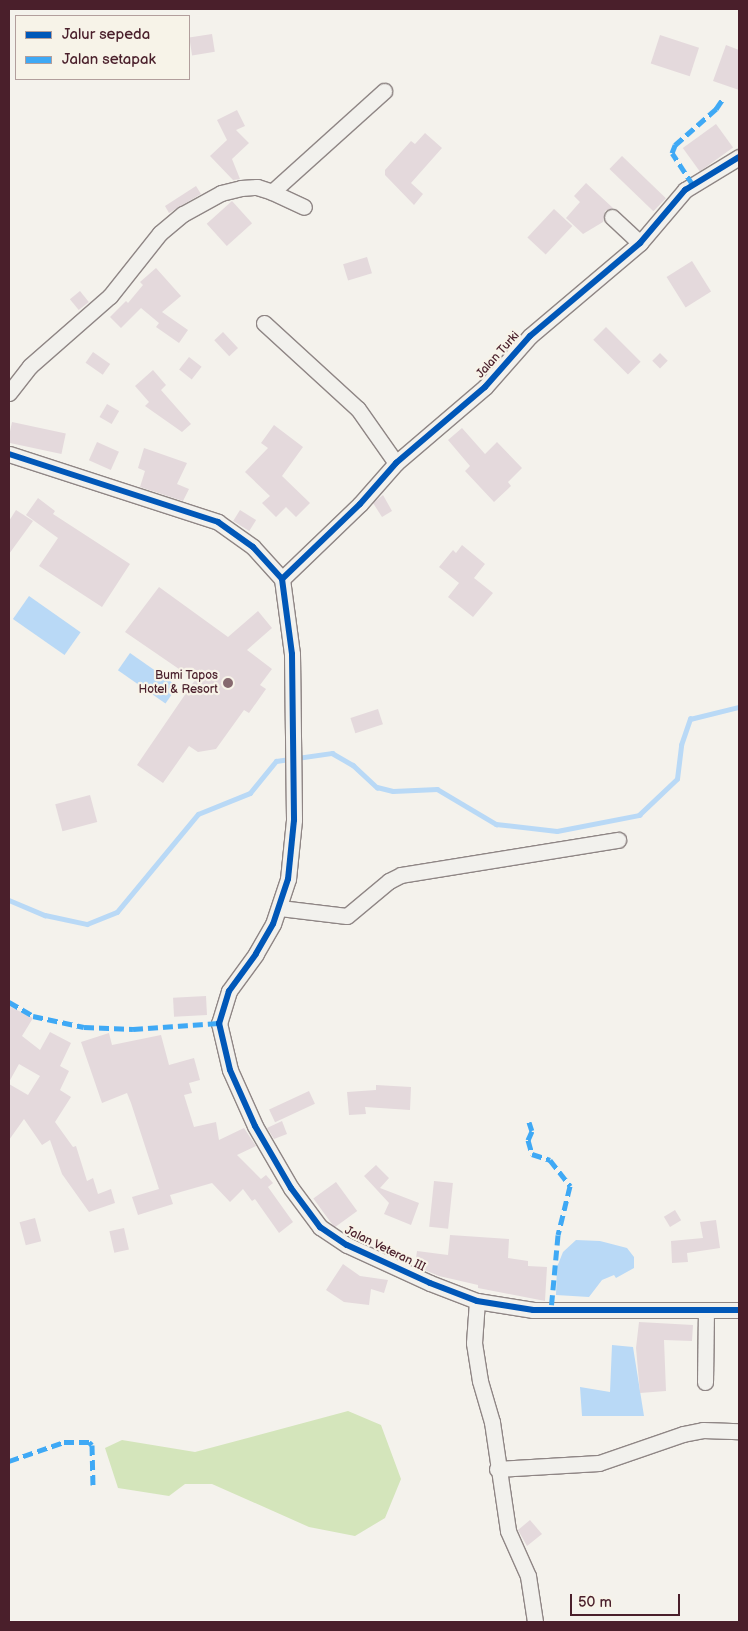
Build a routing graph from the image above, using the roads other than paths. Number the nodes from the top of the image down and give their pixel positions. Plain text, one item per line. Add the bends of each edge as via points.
1 (384, 92) dead end
2 (739, 157) edge
3 (272, 192) junction
4 (304, 207) dead end
5 (612, 217) dead end
6 (640, 243) junction
7 (264, 323) dead end
8 (9, 393) edge
9 (9, 454) edge
10 (396, 463) junction
11 (282, 579) junction
12 (618, 840) dead end
13 (280, 908) junction
14 (477, 1301) junction
15 (739, 1310) edge
16 (706, 1311) junction
17 (706, 1382) dead end
18 (739, 1431) edge
19 (497, 1469) junction
20 (535, 1622) edge

1 - 3 street
2 - 6 street, Jalan Turki via 685,190
3 - 4 street
3 - 8 street via 257,187 241,188 221,194 183,214 160,232 110,296 38,359
5 - 6 street
6 - 10 street, Jalan Turki via 530,336 485,387
7 - 10 street via 358,409
9 - 11 street via 218,522 253,546
10 - 11 street, Jalan Turki via 354,510
11 - 13 street, Jalan Veteran III via 292,654 294,838
12 - 13 street via 401,875 388,881 347,916
13 - 14 street, Jalan Veteran III via 256,954 229,990 219,1023 230,1070 255,1126 291,1188 320,1227 347,1245 430,1284
14 - 16 street, Jalan Veteran III via 533,1310
14 - 19 street via 474,1343 492,1422
15 - 16 street, Jalan Veteran III
16 - 17 street
18 - 19 street via 703,1430 683,1434 599,1463
19 - 20 street via 508,1531 528,1576

